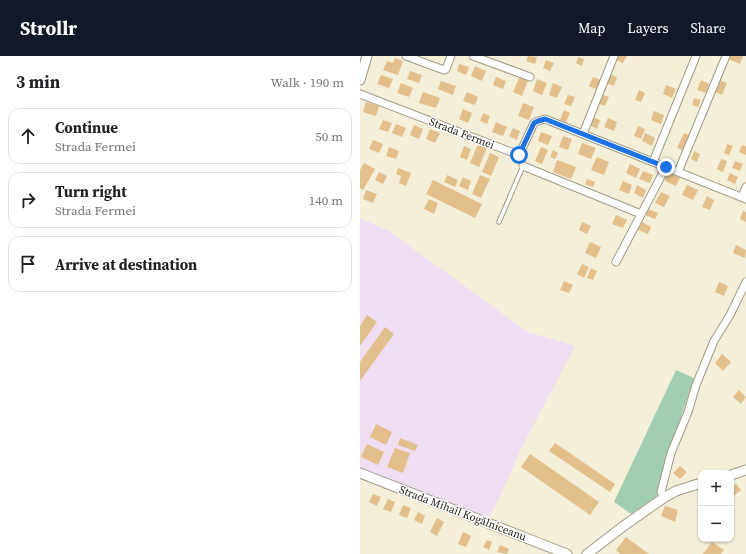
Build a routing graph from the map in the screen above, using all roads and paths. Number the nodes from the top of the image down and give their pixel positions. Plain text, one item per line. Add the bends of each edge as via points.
1 (367, 56) edge
2 (406, 56) edge
3 (451, 56) edge
4 (473, 56) edge
5 (614, 56) edge
6 (696, 56) edge
7 (726, 56) edge
8 (530, 77) dead end
9 (360, 80) edge
10 (360, 94) edge
11 (583, 134) junction
12 (519, 155) junction
13 (653, 162) junction
14 (523, 166) junction
15 (666, 167) junction
16 (678, 172) junction
17 (746, 187) edge
18 (744, 198) edge
19 (641, 214) junction
20 (499, 222) dead end
21 (616, 262) dead end
22 (746, 282) edge
23 (746, 470) edge
24 (360, 473) edge
25 (734, 474) edge
26 (698, 485) edge
27 (664, 497) junction
28 (552, 551) edge
29 (567, 554) edge
30 (587, 554) edge

1 - 9 street
2 - 3 street via 444,70
4 - 8 street
5 - 11 street
6 - 13 street
7 - 16 street
10 - 12 street, Strada Fermei
11 - 12 street via 541,119 534,123
11 - 13 street
12 - 14 lane
13 - 15 street
14 - 19 street
14 - 20 lane
15 - 16 street
15 - 19 street
16 - 18 street
17 - 18 street
19 - 21 street
22 - 27 street via 714,341 696,385 671,453 661,492
23 - 25 street
24 - 28 street, Strada Mihail Kogălniceanu
26 - 27 street
27 - 30 street
28 - 29 street, Strada Mihail Kogălniceanu

